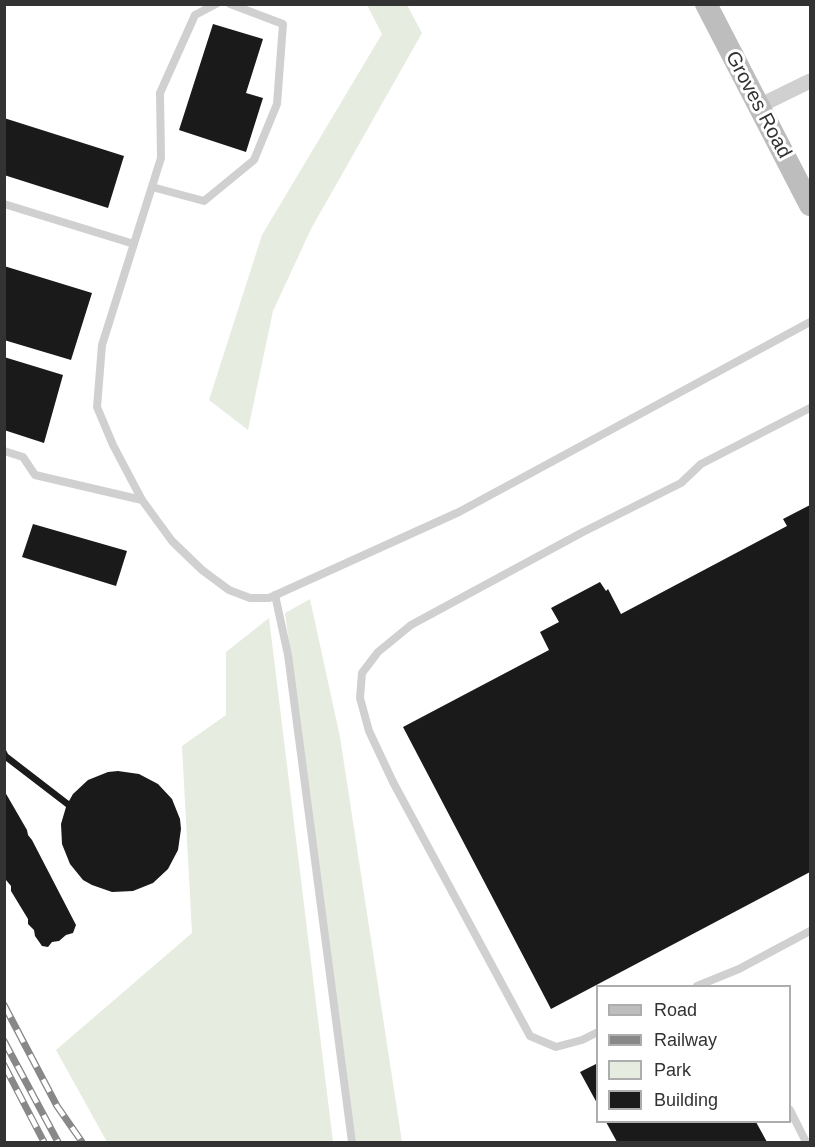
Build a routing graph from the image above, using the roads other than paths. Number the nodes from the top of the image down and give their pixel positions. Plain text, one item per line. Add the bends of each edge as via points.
1 (216, 4) edge
2 (230, 4) edge
3 (706, 4) edge
4 (810, 81) edge
5 (759, 106) junction
6 (152, 187) junction
7 (4, 204) edge
8 (810, 205) edge
9 (134, 244) junction
10 (810, 322) edge
11 (810, 408) edge
12 (4, 451) edge
13 (142, 500) junction
14 (275, 595) junction
15 (810, 931) edge
16 (721, 977) junction
17 (702, 985) edge
18 (725, 985) edge
19 (596, 1033) edge
20 (791, 1114) edge
21 (352, 1143) edge
22 (806, 1143) edge

1 - 6 lane via 195,15 160,93 161,158
2 - 6 lane via 283,24 277,104 254,160 204,201
3 - 5 street, Groves Road
4 - 5 street
5 - 8 street, Groves Road
6 - 9 lane
7 - 9 lane
9 - 13 lane via 102,345 97,407
10 - 14 lane via 459,512
11 - 19 lane via 701,464 681,483 583,531 411,625 378,652 362,673 360,698 369,731 530,1036 555,1047
12 - 13 lane via 23,457 35,475
13 - 14 lane via 172,541 220,584 250,598
14 - 21 lane via 288,655
15 - 16 lane
16 - 17 lane
16 - 18 lane
20 - 22 lane

